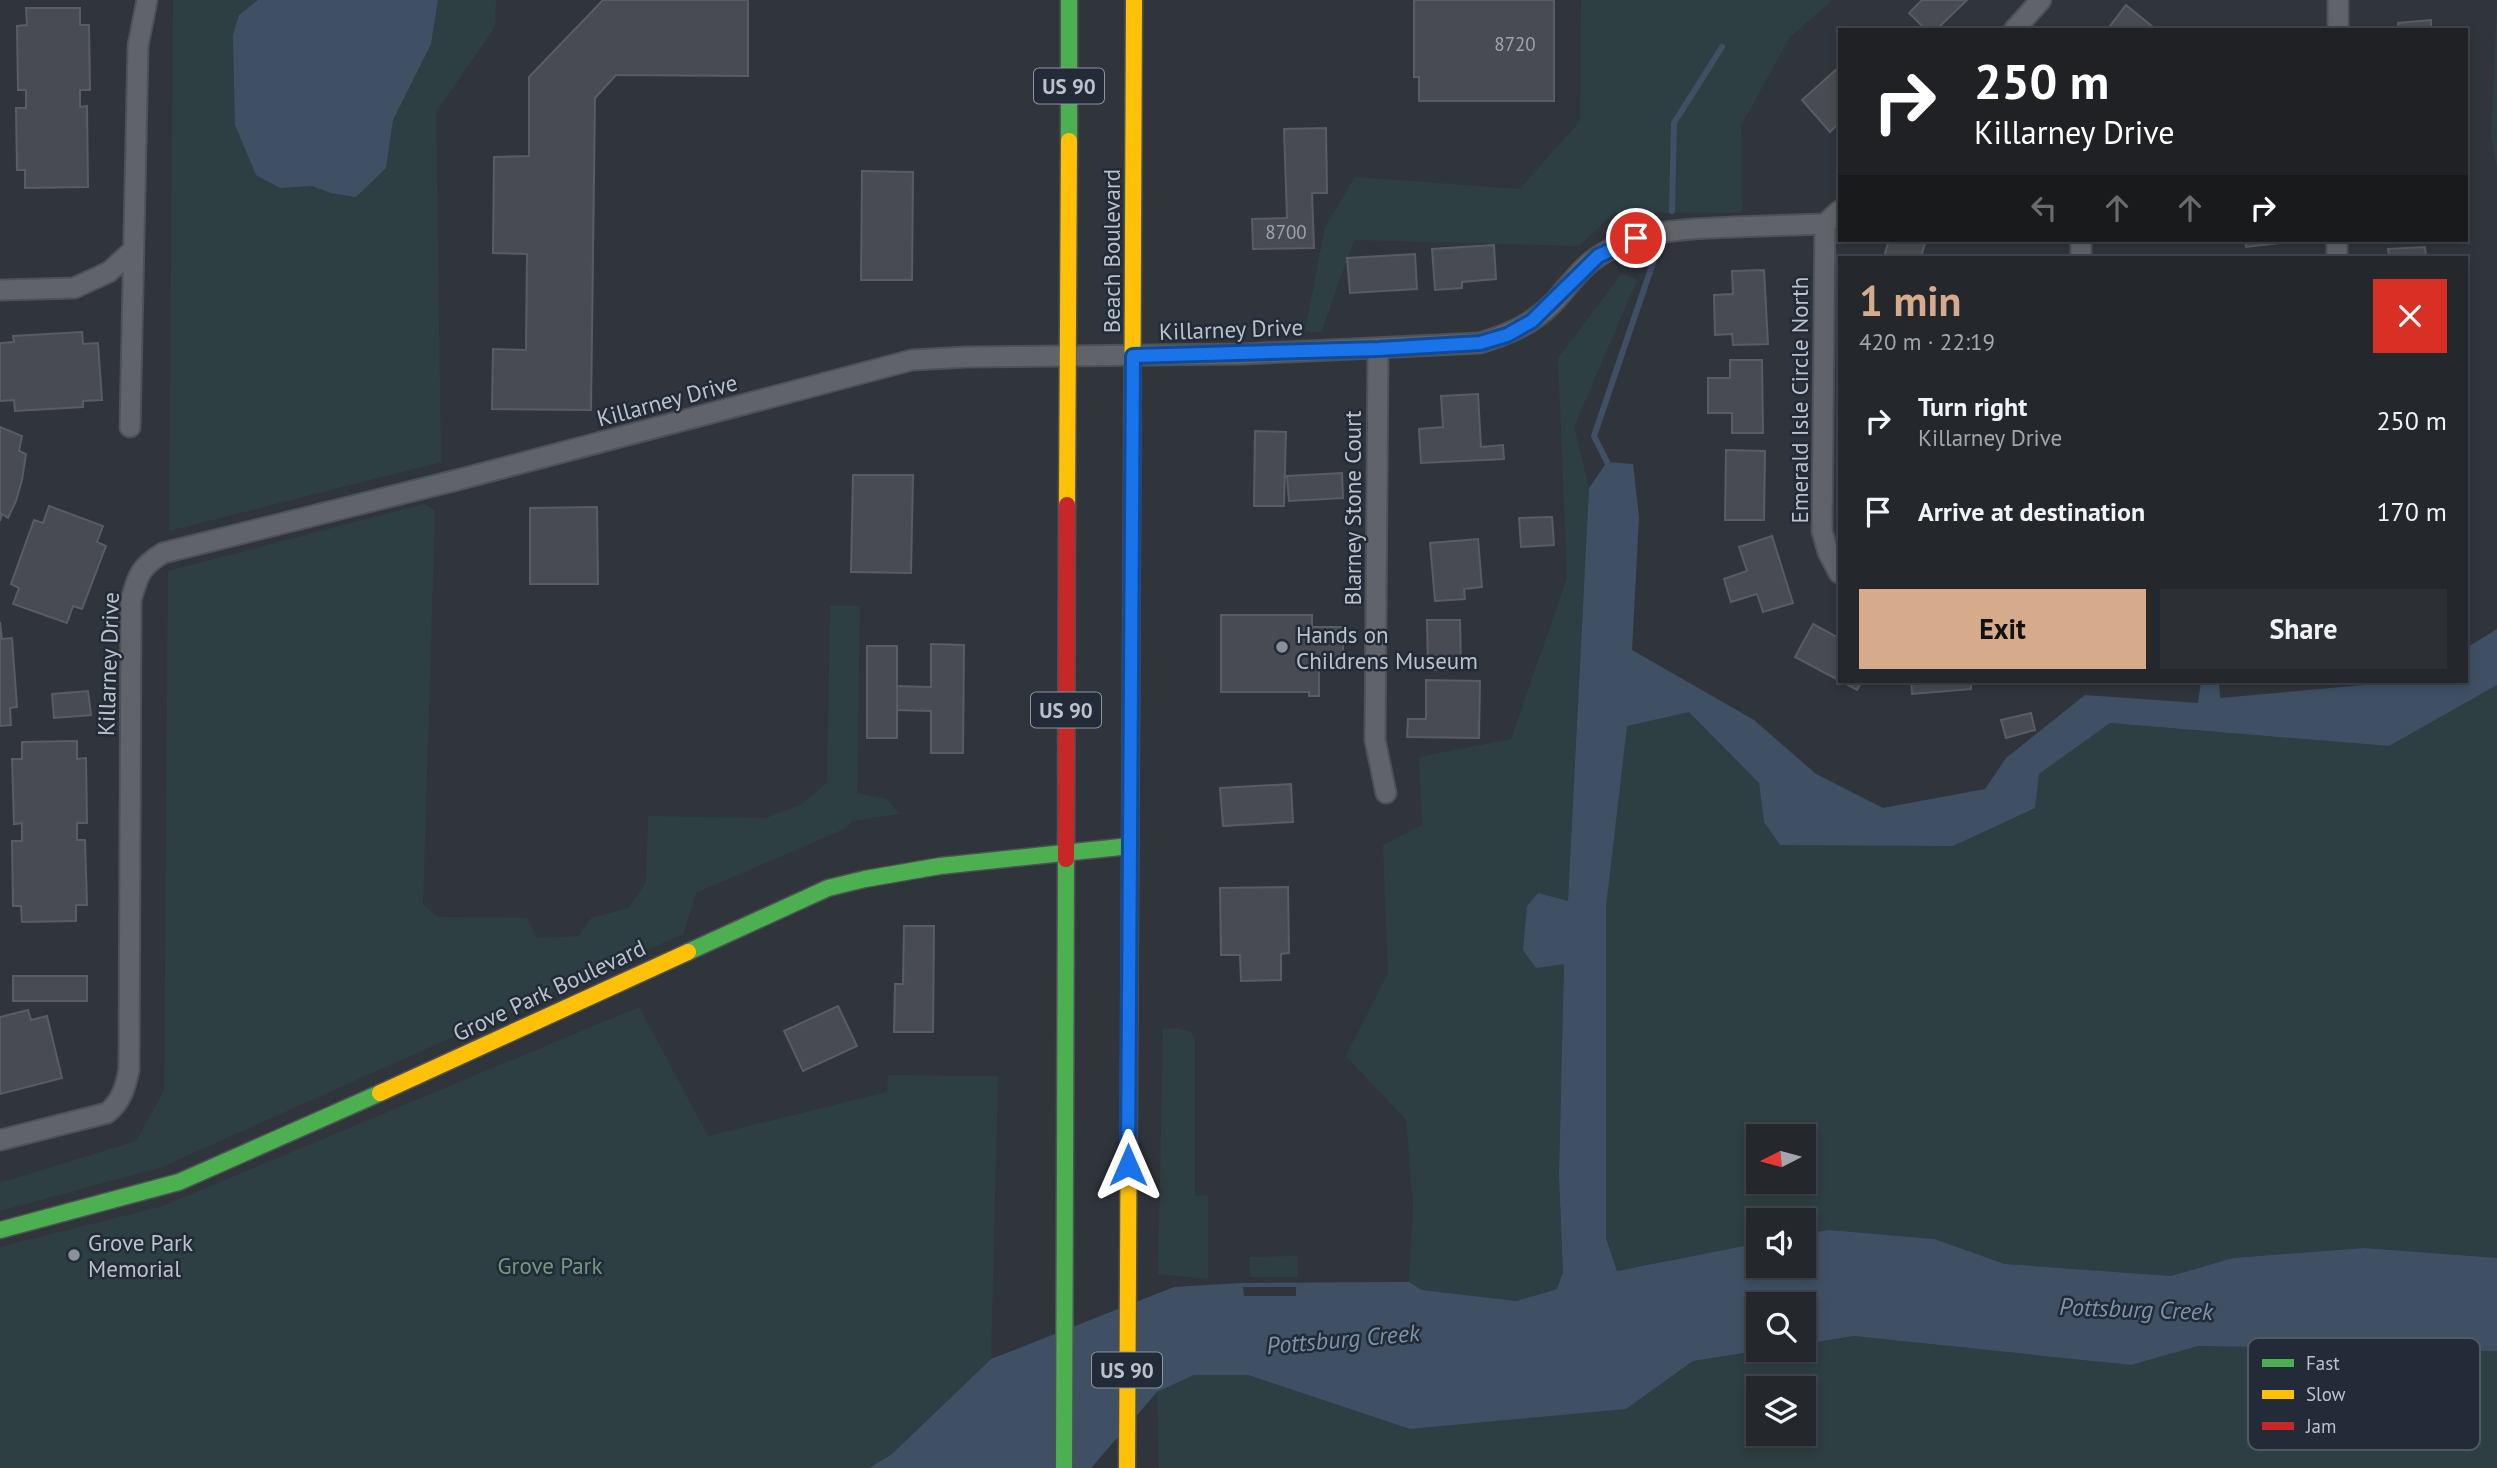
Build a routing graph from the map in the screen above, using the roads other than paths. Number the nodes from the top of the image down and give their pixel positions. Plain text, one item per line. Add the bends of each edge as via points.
1 (146, 0) edge
2 (1069, 0) edge
3 (1134, 0) edge
4 (2041, 0) edge
5 (2338, 0) edge
6 (2018, 28) edge
7 (2338, 28) edge
8 (1832, 217) edge
9 (132, 251) junction
10 (0, 290) edge
11 (1378, 349) junction
12 (1133, 356) junction
13 (1068, 357) junction
14 (130, 427) dead end
15 (1838, 571) edge
16 (1386, 793) dead end
17 (1130, 846) junction
18 (1066, 854) junction
19 (0, 1140) edge
20 (0, 1230) edge
21 (1064, 1468) edge
22 (1127, 1468) edge

1 - 9 street via 138,47
2 - 13 main road, US 90
3 - 12 main road, Beach Boulevard / US 90
4 - 6 street
5 - 7 street
8 - 11 street, Killarney Drive via 1650,233 1598,256 1532,321 1507,335 1480,343
8 - 15 street, Emerald Isle Circle North via 1822,531
9 - 10 street via 109,272 74,288
9 - 14 street
11 - 12 street, Killarney Drive
11 - 16 street, Blarney Stone Court via 1375,740
12 - 13 street, Killarney Drive
12 - 17 main road, Beach Boulevard / US 90
13 - 18 main road, US 90
13 - 19 street, Killarney Drive via 912,360 163,553 147,562 137,576 131,600 129,1070 125,1090 107,1113
17 - 18 main road, Grove Park Boulevard
17 - 22 main road, Beach Boulevard / US 90
18 - 20 main road, Grove Park Boulevard via 923,867 828,888 224,1164 125,1198
18 - 21 main road, US 90

